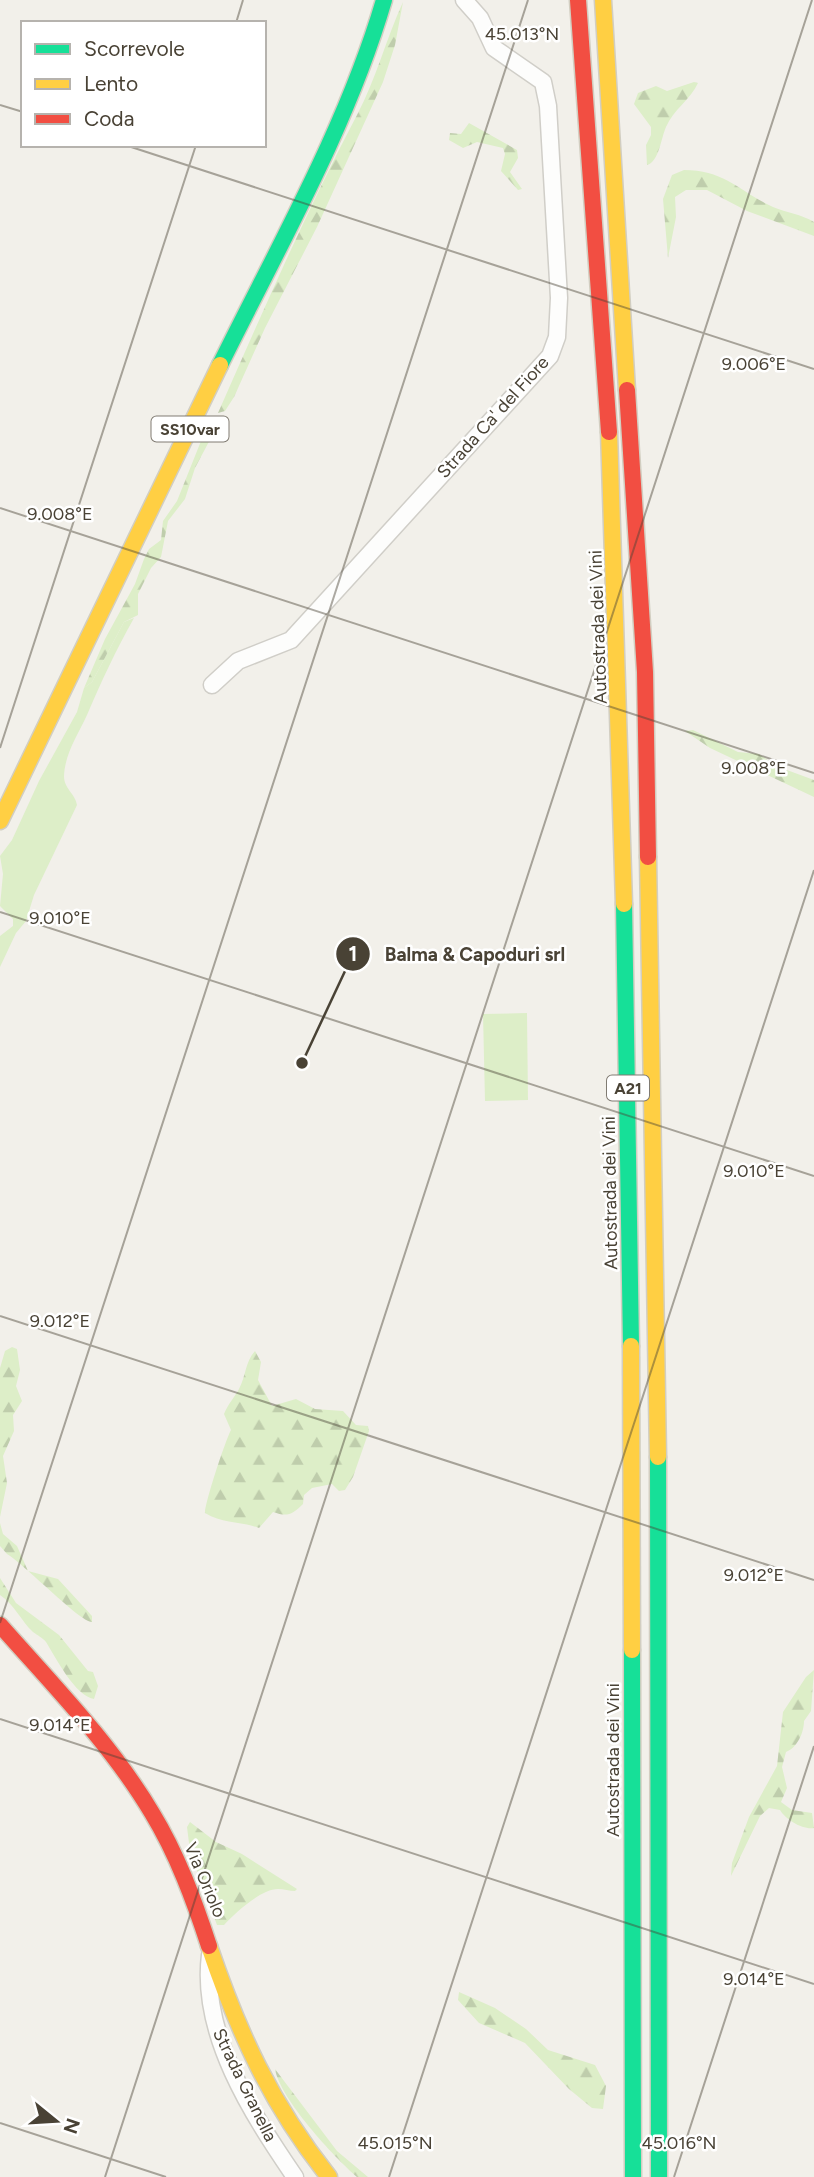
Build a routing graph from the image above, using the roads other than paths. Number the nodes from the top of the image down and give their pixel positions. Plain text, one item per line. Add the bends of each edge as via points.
1 (384, 0) edge
2 (464, 0) edge
3 (578, 0) edge
4 (603, 0) edge
5 (212, 685) dead end
6 (0, 821) edge
7 (0, 1625) edge
8 (211, 1946) junction
9 (295, 2177) edge
10 (329, 2177) edge
11 (633, 2177) edge
12 (659, 2177) edge

1 - 6 main road, SS10var via 324,151
2 - 5 street, Strada Ca' del Fiore via 480,18 494,48 543,82 559,298 554,346 550,356 291,640 238,661
3 - 11 main road, Autostrada dei Vini / A21 via 610,447 625,894 632,1371
4 - 12 main road, A21 via 645,672 658,1398
7 - 8 main road, Via Oriolo via 117,1759 146,1802 195,1901
8 - 9 street, Strada Granella via 207,1977 214,2021 245,2093
8 - 10 main road, Via Oriolo via 257,2072 280,2112

